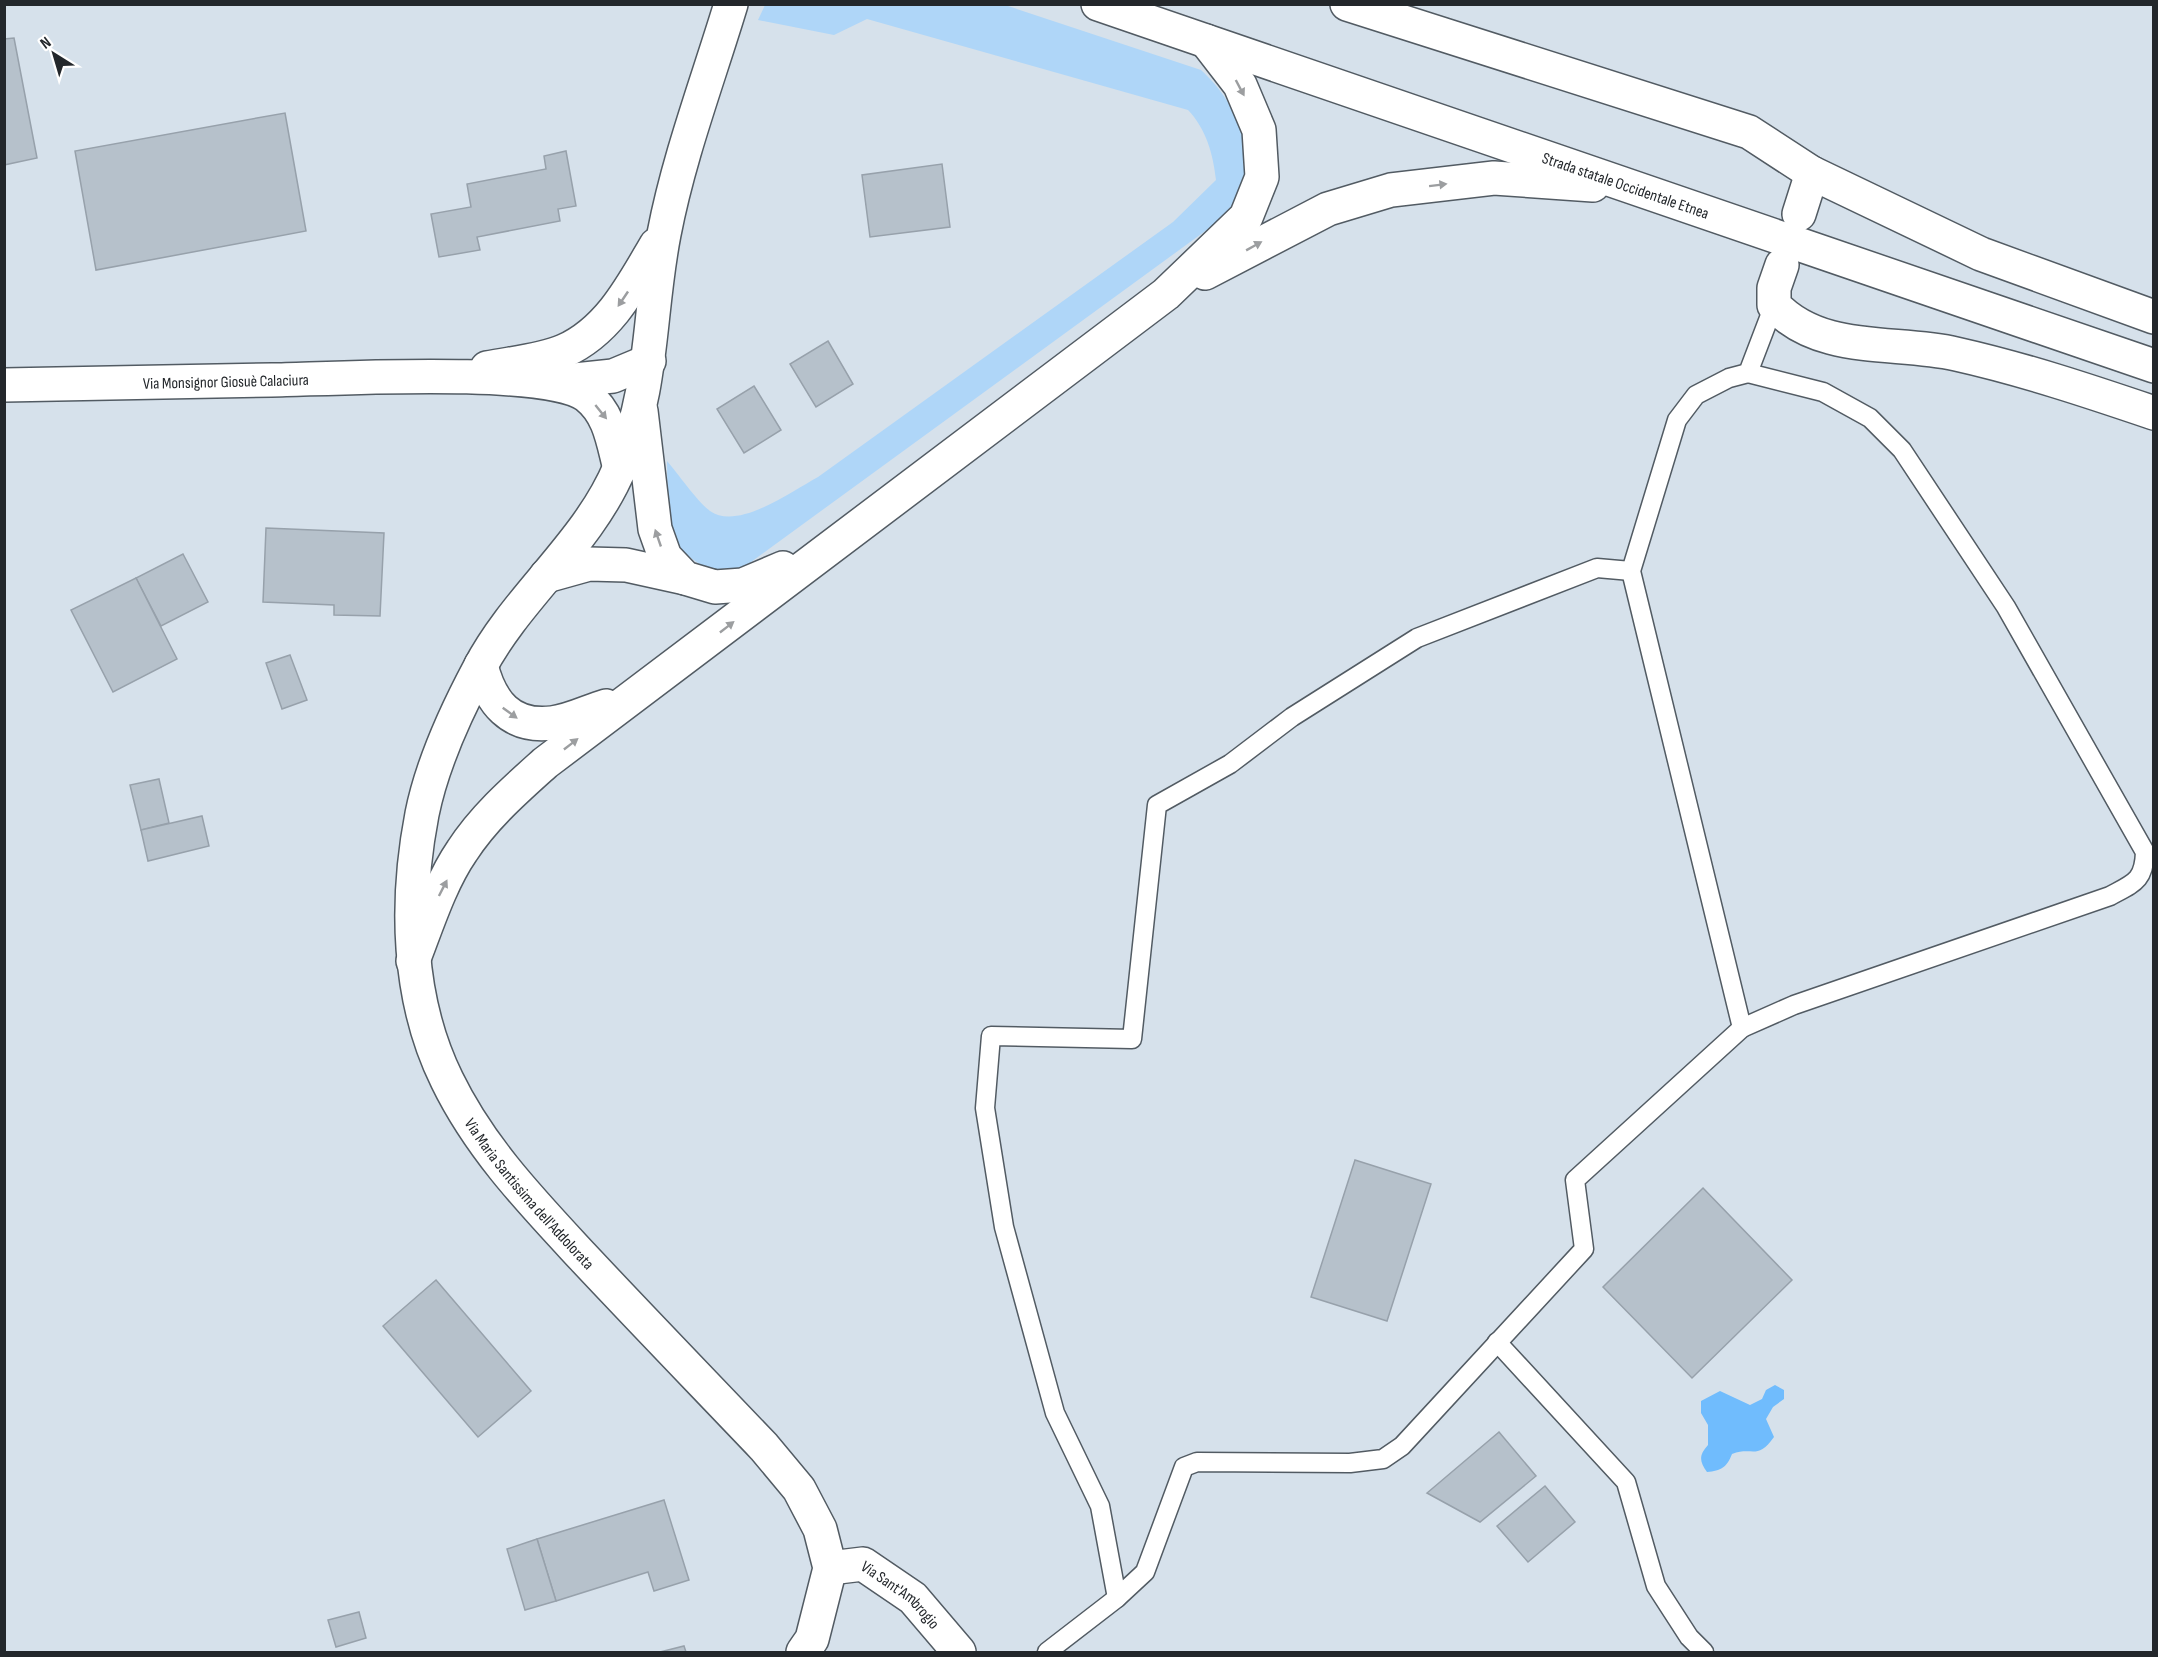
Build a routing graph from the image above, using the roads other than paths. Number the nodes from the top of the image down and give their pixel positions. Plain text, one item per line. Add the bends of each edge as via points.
1 (731, 4) edge
2 (1098, 4) edge
3 (1347, 4) edge
4 (1206, 41) junction
5 (1812, 173) junction
6 (1638, 189) junction
7 (1798, 214) dead end
8 (665, 231) junction
9 (1782, 265) dead end
10 (1167, 294) junction
11 (1774, 305) junction
12 (2154, 317) edge
13 (562, 352) junction
14 (650, 361) junction
15 (2154, 366) edge
16 (1748, 373) junction
17 (447, 376) junction
18 (543, 383) junction
19 (4, 385) edge
20 (641, 411) junction
21 (2154, 413) edge
22 (620, 468) junction
23 (831, 546) junction
24 (1631, 571) junction
25 (546, 576) junction
26 (685, 578) junction
27 (481, 665) junction
28 (630, 698) junction
29 (2149, 875) edge
30 (412, 961) junction
31 (1742, 1028) junction
32 (1497, 1342) junction
33 (830, 1568) junction
34 (1117, 1598) junction
35 (803, 1653) edge
36 (959, 1653) edge
37 (1047, 1653) edge
38 (1704, 1653) edge

1 - 8 street
2 - 4 street, Strada statale Occidentale Etnea
3 - 5 street via 1749,132
4 - 6 street, Strada statale Occidentale Etnea
4 -> 10 street via 1240,85 1259,130 1262,177 1246,217
5 - 7 street
5 - 12 street via 1981,254
10 -> 6 street via 1328,209 1391,190 1494,178
6 - 15 street, Strada statale Occidentale Etnea
8 -> 13 street via 622,302 581,342
8 - 14 street
9 - 11 street via 1774,288
10 - 23 street
11 - 16 lane
11 - 21 street via 1801,327 1827,338 1954,354
13 - 14 street via 599,345
13 - 17 street
14 - 18 street via 613,376
14 - 20 street
16 - 24 lane via 1696,395 1677,420
16 - 29 lane via 1823,392 1870,418 1902,450 2006,606 2145,852
17 - 18 street
17 - 19 street, Via Monsignor Giosuè Calaciura
18 -> 22 street via 566,386 587,396 606,416
20 - 22 street, Via Maria Santissima dell'Addolorata
26 -> 20 street via 665,557 655,530
22 - 25 street, Via Maria Santissima dell'Addolorata via 600,508
23 - 26 street via 743,585 715,587
28 -> 23 street
24 - 31 lane
24 - 34 lane via 1597,568 1417,638 1292,717 1230,764 1157,805 1132,1039 991,1036 985,1108 1004,1227 1055,1413 1100,1506
25 - 26 street via 589,564 626,565
25 - 27 street, Via Maria Santissima dell'Addolorata
27 -> 28 street via 486,688 498,705 520,721 553,723
27 - 30 street, Via Maria Santissima dell'Addolorata via 441,750 422,814 413,892
30 -> 28 street via 461,851 503,801 545,763
29 - 31 lane via 2110,896 1794,1005
30 - 33 street, Via Maria Santissima dell'Addolorata via 426,1029 446,1079 469,1121 505,1173 799,1489 820,1529
31 - 32 lane via 1575,1180 1584,1249
32 - 34 lane via 1402,1446 1383,1459 1350,1463 1197,1462 1184,1467 1145,1572
32 - 38 lane via 1626,1482 1656,1586
33 - 35 street, Via Maria Santissima dell'Addolorata via 812,1639
33 - 36 street, Via Sant'Ambrogio via 863,1564 913,1598
34 - 37 lane

